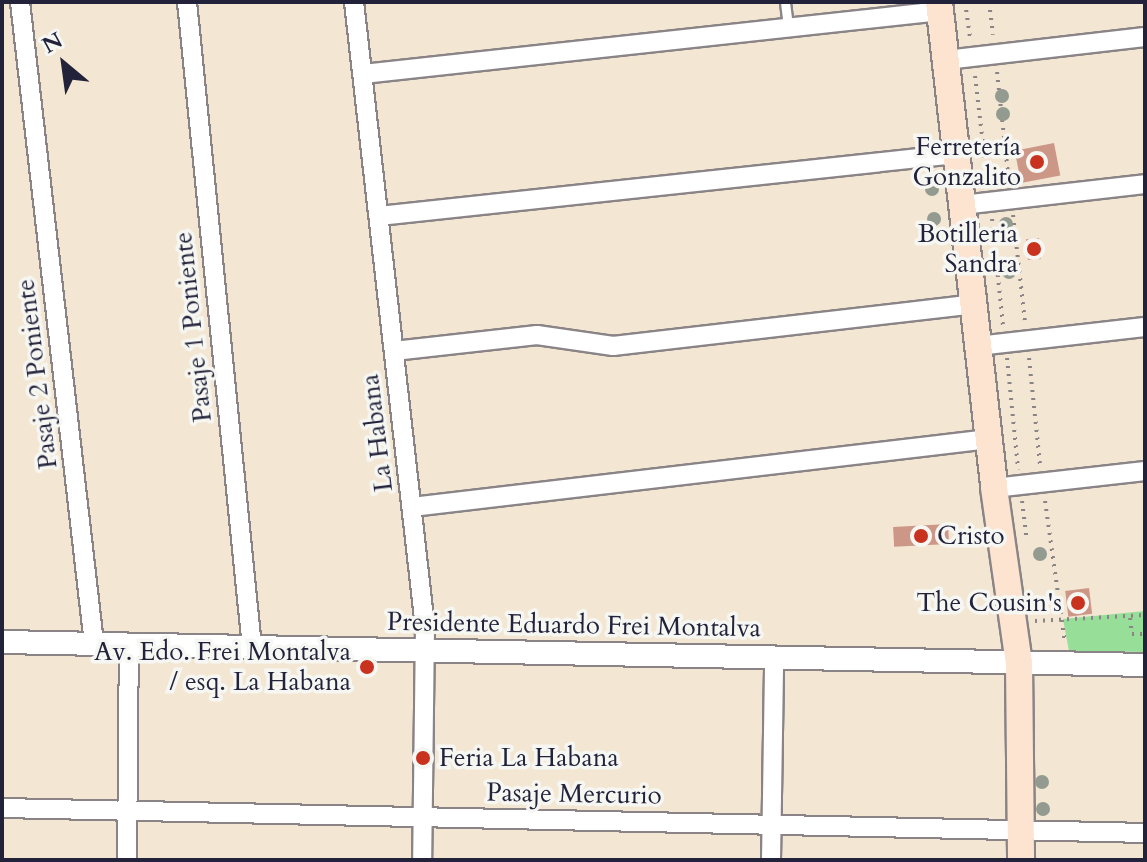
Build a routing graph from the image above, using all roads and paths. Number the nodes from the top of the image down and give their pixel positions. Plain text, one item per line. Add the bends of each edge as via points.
1 (20, 2) edge
2 (187, 2) edge
3 (354, 2) edge
4 (785, 2) edge
5 (965, 2) edge
6 (940, 7) edge
7 (788, 28) junction
8 (1145, 37) edge
9 (959, 58) junction
10 (363, 74) junction
11 (956, 154) junction
12 (1145, 184) edge
13 (990, 202) junction
14 (962, 205) junction
15 (379, 216) junction
16 (974, 304) junction
17 (1145, 327) edge
18 (1005, 343) junction
19 (978, 346) junction
20 (394, 351) junction
21 (989, 439) junction
22 (1145, 471) edge
23 (1007, 487) junction
24 (412, 507) junction
25 (1027, 546) dead end
26 (1034, 606) dead end
27 (1145, 615) edge
28 (1130, 617) junction
29 (1035, 621) junction
30 (1132, 634) junction
31 (1145, 634) edge
32 (1037, 635) dead end
33 (2, 642) edge
34 (94, 644) junction
35 (1132, 644) dead end
36 (129, 645) junction
37 (252, 647) junction
38 (426, 651) junction
39 (774, 658) junction
40 (1019, 663) junction
41 (1145, 665) edge
42 (2, 808) edge
43 (128, 811) junction
44 (422, 817) junction
45 (772, 824) junction
46 (1021, 829) junction
47 (1145, 833) edge
48 (127, 860) edge
49 (422, 860) edge
50 (771, 860) edge
51 (1021, 860) edge

1 - 34 street, Pasaje 2 Poniente
2 - 37 street, Pasaje 1 Poniente
3 - 10 street, La Habana
4 - 7 lane
5 - 9 path
6 - 7 street
6 - 9 main road
7 - 10 street
8 - 9 street
9 - 11 main road
9 - 13 path
10 - 15 street, La Habana
11 - 14 main road
11 - 15 street
12 - 13 street
13 - 14 street
13 - 18 path
14 - 16 main road
15 - 20 street, La Habana
16 - 19 main road
16 - 20 street via 613,346 537,335
17 - 18 street
18 - 19 street
18 - 23 path
19 - 21 main road
20 - 24 street, La Habana
21 - 23 main road
21 - 24 street
22 - 23 street
23 - 25 path
23 - 40 main road
24 - 38 street, La Habana
26 - 29 path
27 - 28 path
28 - 29 path
28 - 30 path
29 - 32 path
30 - 31 path
30 - 35 path
33 - 34 street, Presidente Eduardo Frei Montalva
34 - 36 street, Presidente Eduardo Frei Montalva
36 - 37 street, Presidente Eduardo Frei Montalva
36 - 43 street
37 - 38 street, Presidente Eduardo Frei Montalva
38 - 39 street, Presidente Eduardo Frei Montalva
38 - 44 street, La Habana
39 - 40 street, Presidente Eduardo Frei Montalva
39 - 45 street
40 - 41 street, Presidente Eduardo Frei Montalva
40 - 46 main road
42 - 43 street, Pasaje Mercurio
43 - 44 street, Pasaje Mercurio
43 - 48 street
44 - 45 street, Pasaje Mercurio
44 - 49 street, La Habana
45 - 46 street, Pasaje Mercurio
45 - 50 street
46 - 47 street, Pasaje Mercurio
46 - 51 main road

